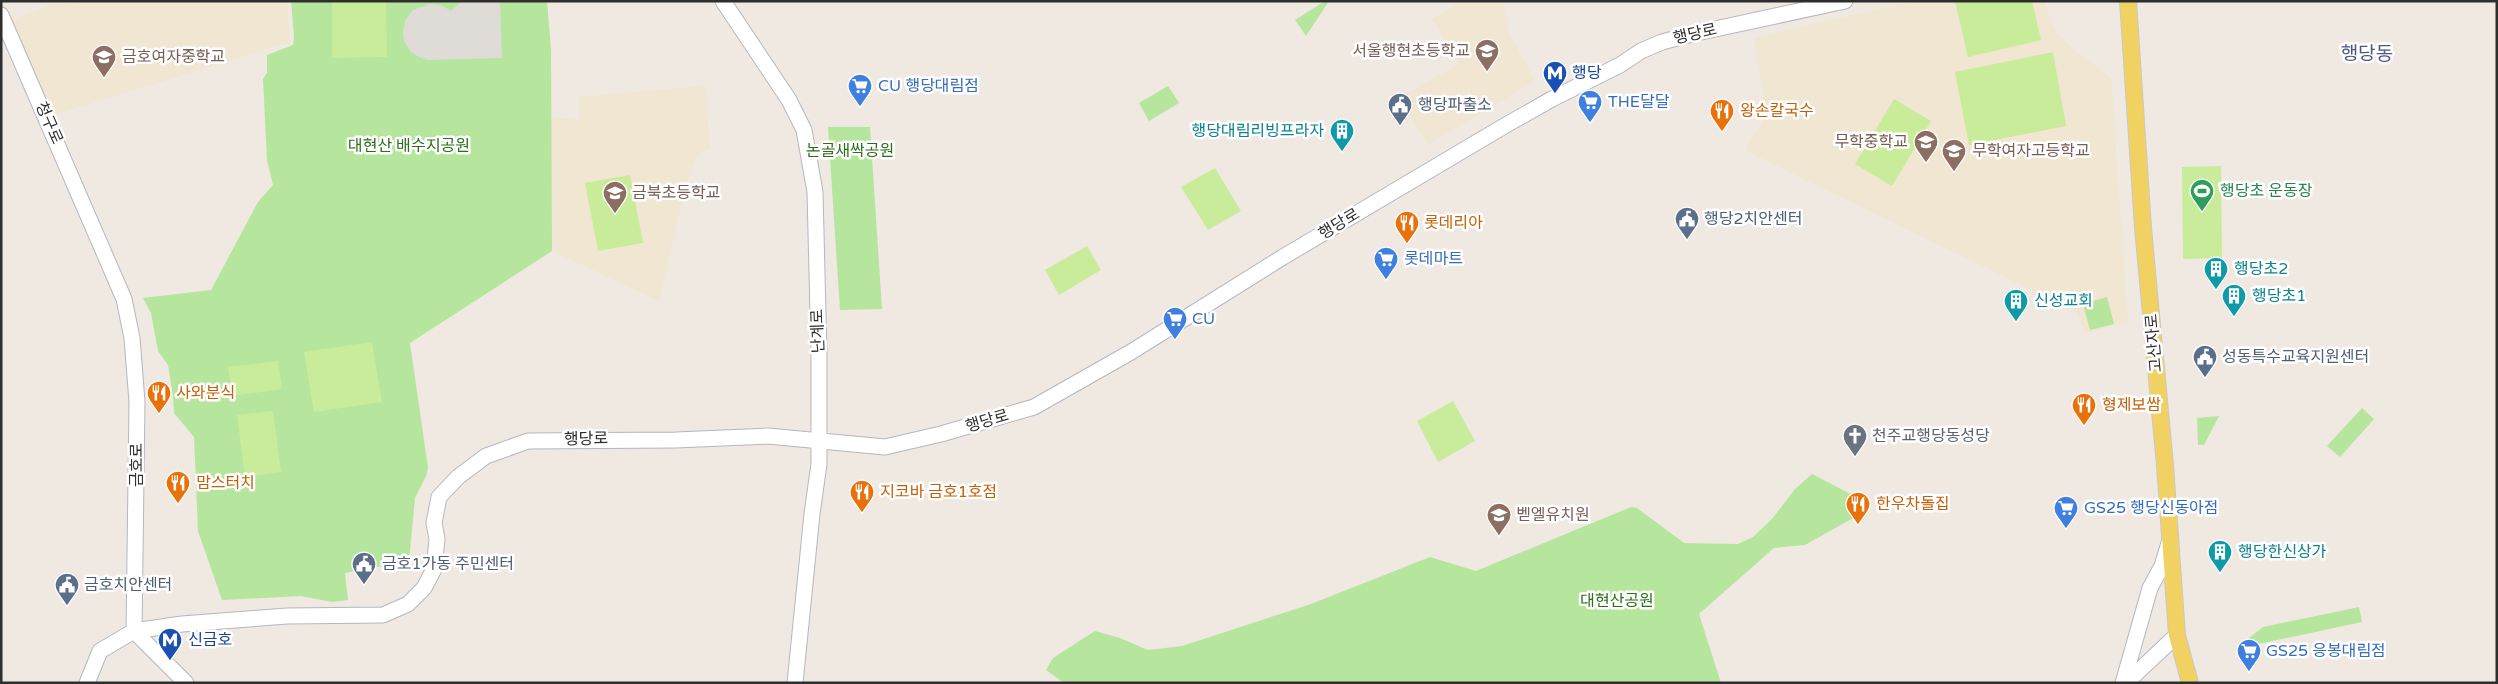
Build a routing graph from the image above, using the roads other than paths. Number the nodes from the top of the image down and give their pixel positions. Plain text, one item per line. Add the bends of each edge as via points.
1 (724, 1) edge
2 (1845, 1) edge
3 (2128, 1) edge
4 (1, 15) edge
5 (97, 232) joint
6 (819, 440) junction
7 (2171, 539) junction
8 (134, 631) junction
9 (2178, 635) junction
10 (87, 683) edge
11 (186, 683) edge
12 (795, 683) edge
13 (2124, 683) edge
14 (2190, 683) edge

1 - 6 main road, 난계로 via 789,100 804,130 808,147 814,192
2 - 6 main road, 행당로 via 1692,34 1641,51 1506,125 1131,352 1034,407 885,447
3 - 7 main road, 고산자로 via 2143,228
4 - 5 main road, 청구로
5 - 8 main road, 금호로 via 124,298 132,338 136,402
6 - 8 main road, 행당로 via 768,436 528,441 486,456 458,477 439,497 434,523 437,539 434,569 424,588 408,604 383,615 268,617
6 - 12 main road, 난계로
7 - 9 main road, 고산자로
7 - 13 main road via 2150,588
8 - 10 main road via 100,651
8 - 11 main road
9 - 13 main road
9 - 14 main road, 고산자로

